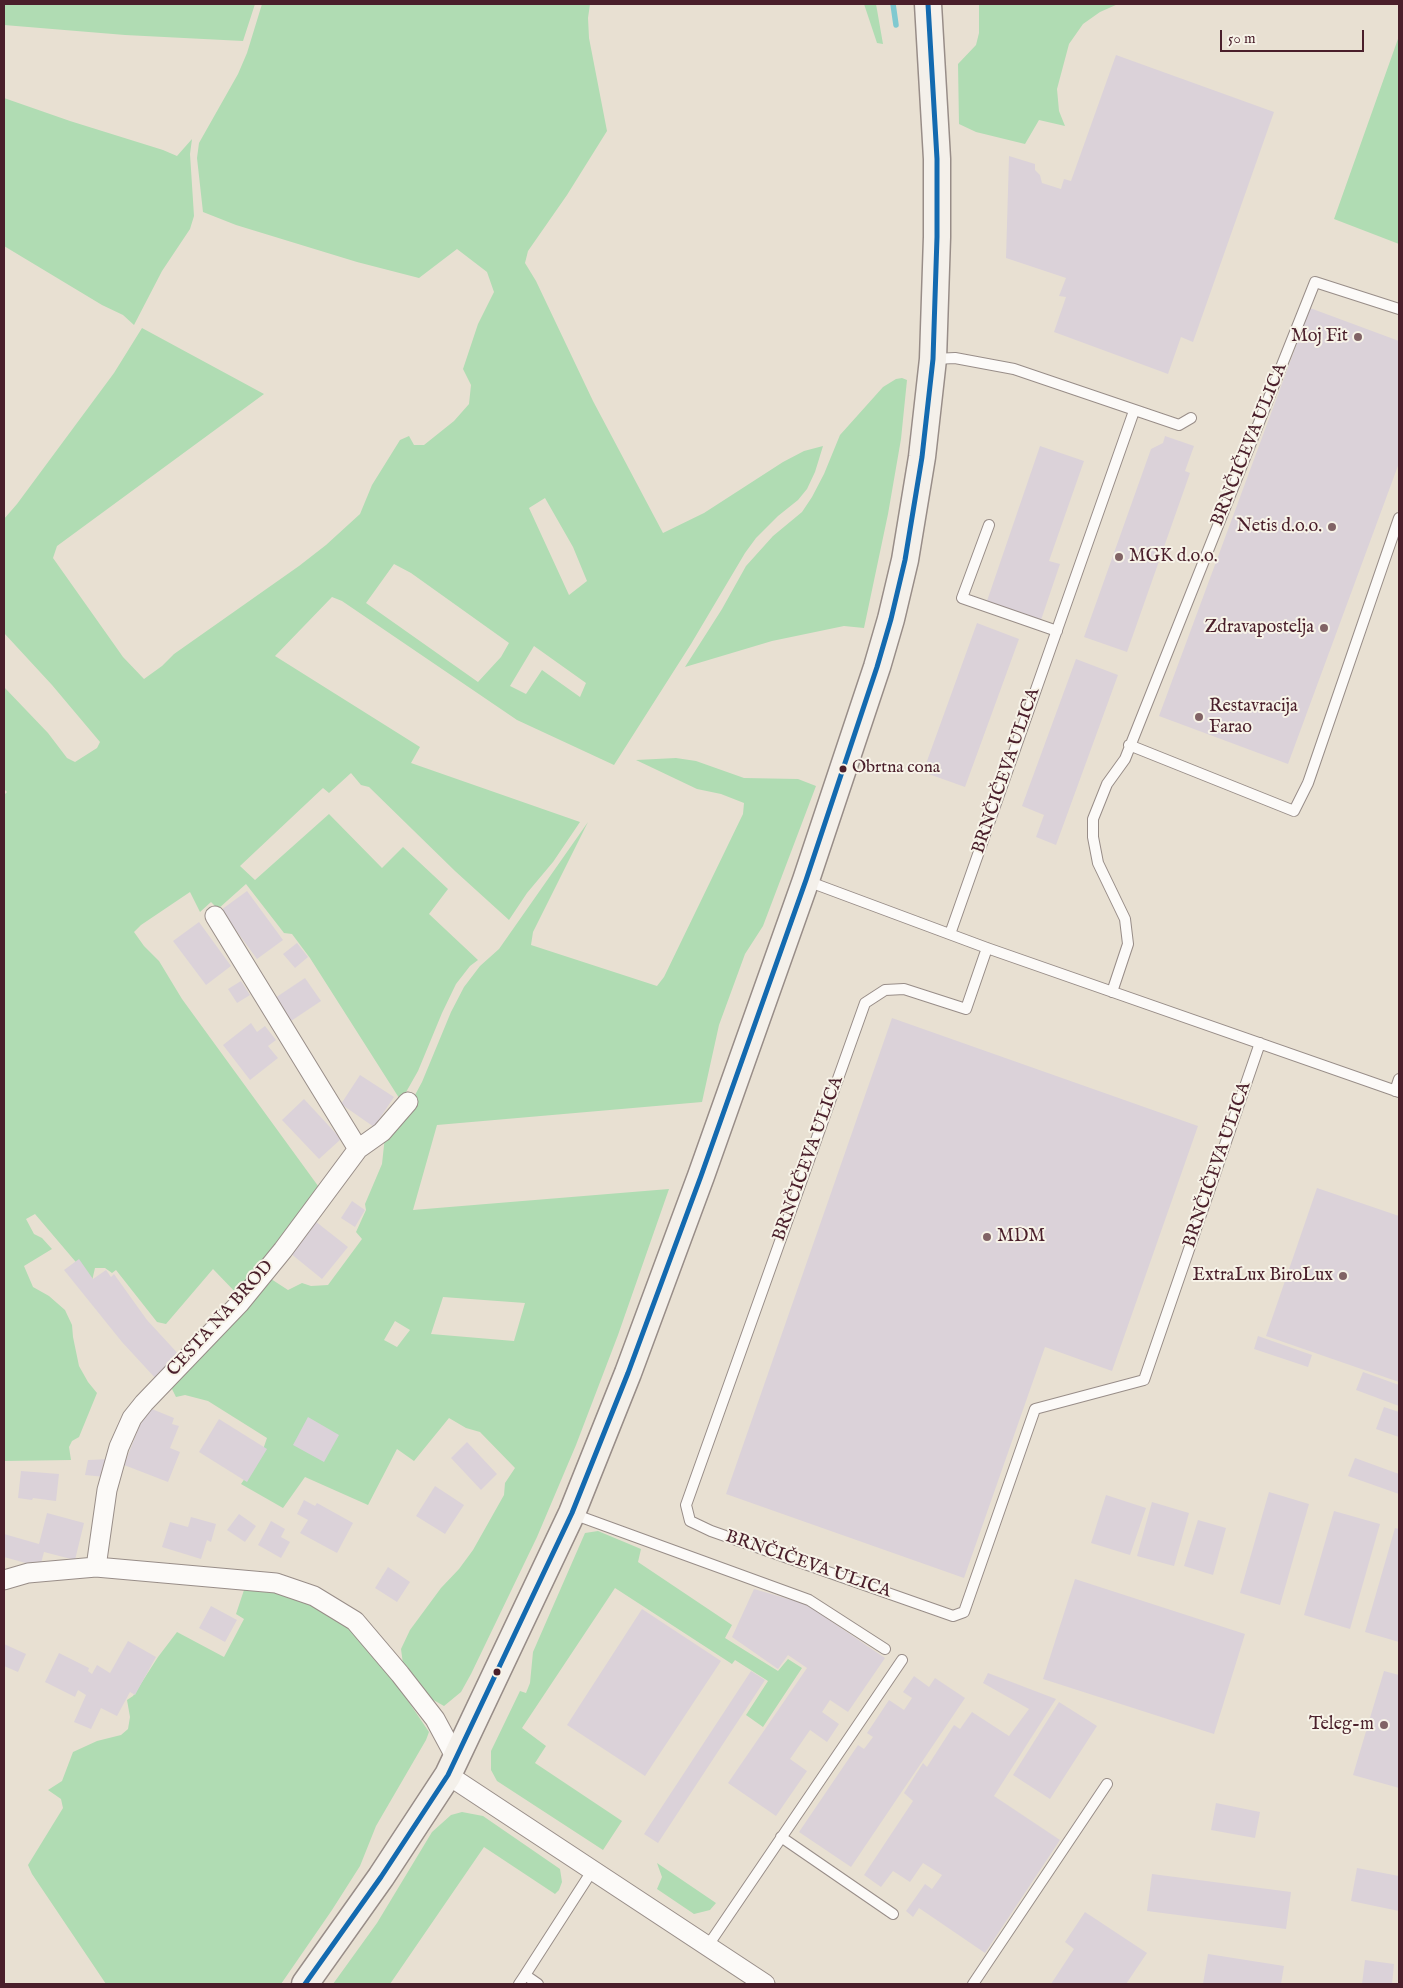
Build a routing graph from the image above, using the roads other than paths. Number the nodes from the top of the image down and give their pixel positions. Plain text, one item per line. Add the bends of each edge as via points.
1 (928, 4) edge
2 (1399, 309) edge
3 (933, 359) junction
4 (1134, 411) junction
5 (1191, 418) dead end
6 (1399, 518) edge
7 (988, 525) dead end
8 (1057, 631) junction
9 (1129, 745) junction
10 (806, 880) junction
11 (215, 916) dead end
12 (950, 934) junction
13 (987, 948) junction
14 (1112, 992) junction
15 (1260, 1043) junction
16 (1399, 1078) edge
17 (1397, 1091) edge
18 (408, 1102) dead end
19 (358, 1148) junction
20 (572, 1513) junction
21 (4, 1565) edge
22 (96, 1567) junction
23 (28, 1573) junction
24 (4, 1580) edge
25 (885, 1649) dead end
26 (902, 1660) dead end
27 (452, 1767) junction
28 (1107, 1784) dead end
29 (782, 1837) junction
30 (592, 1871) junction
31 (894, 1914) dead end
32 (706, 1947) junction
33 (522, 1980) edge
34 (305, 1984) edge
35 (538, 1984) edge
36 (765, 1984) edge
37 (973, 1984) edge

1 - 3 street via 937,159
2 - 9 lane, BRNČIČEVA ULICA via 1316,282
3 - 4 lane via 955,358 1014,369
3 - 10 street via 905,560 891,619
4 - 5 lane via 1178,425
4 - 8 lane, BRNČIČEVA ULICA
6 - 9 lane via 1308,783 1294,811
7 - 8 lane via 962,598
8 - 12 lane, BRNČIČEVA ULICA
9 - 14 lane, BRNČIČEVA ULICA via 1125,759 1107,784 1093,819 1098,863 1125,919 1128,944
10 - 12 lane
10 - 20 street via 698,1185
11 - 19 street
12 - 13 lane
13 - 14 lane
13 - 15 lane, BRNČIČEVA ULICA via 966,1009 904,989 885,990 864,1003 686,1505 690,1521 710,1531 953,1616 964,1612 1035,1409 1144,1380
14 - 15 lane
15 - 17 lane
16 - 17 lane
18 - 19 street, CESTA NA BROD via 382,1132
19 - 22 street, CESTA NA BROD via 239,1304 132,1418 119,1447 107,1490
20 - 25 lane via 809,1600
20 - 27 street
21 - 23 street
22 - 23 street
22 - 27 street via 276,1583 314,1596 355,1621 400,1674 435,1719
23 - 24 street
26 - 29 lane
27 - 30 street
27 - 34 street via 381,1877
28 - 37 lane
29 - 31 lane
29 - 32 lane
30 - 32 street
30 - 33 lane
32 - 36 street
33 - 35 lane

